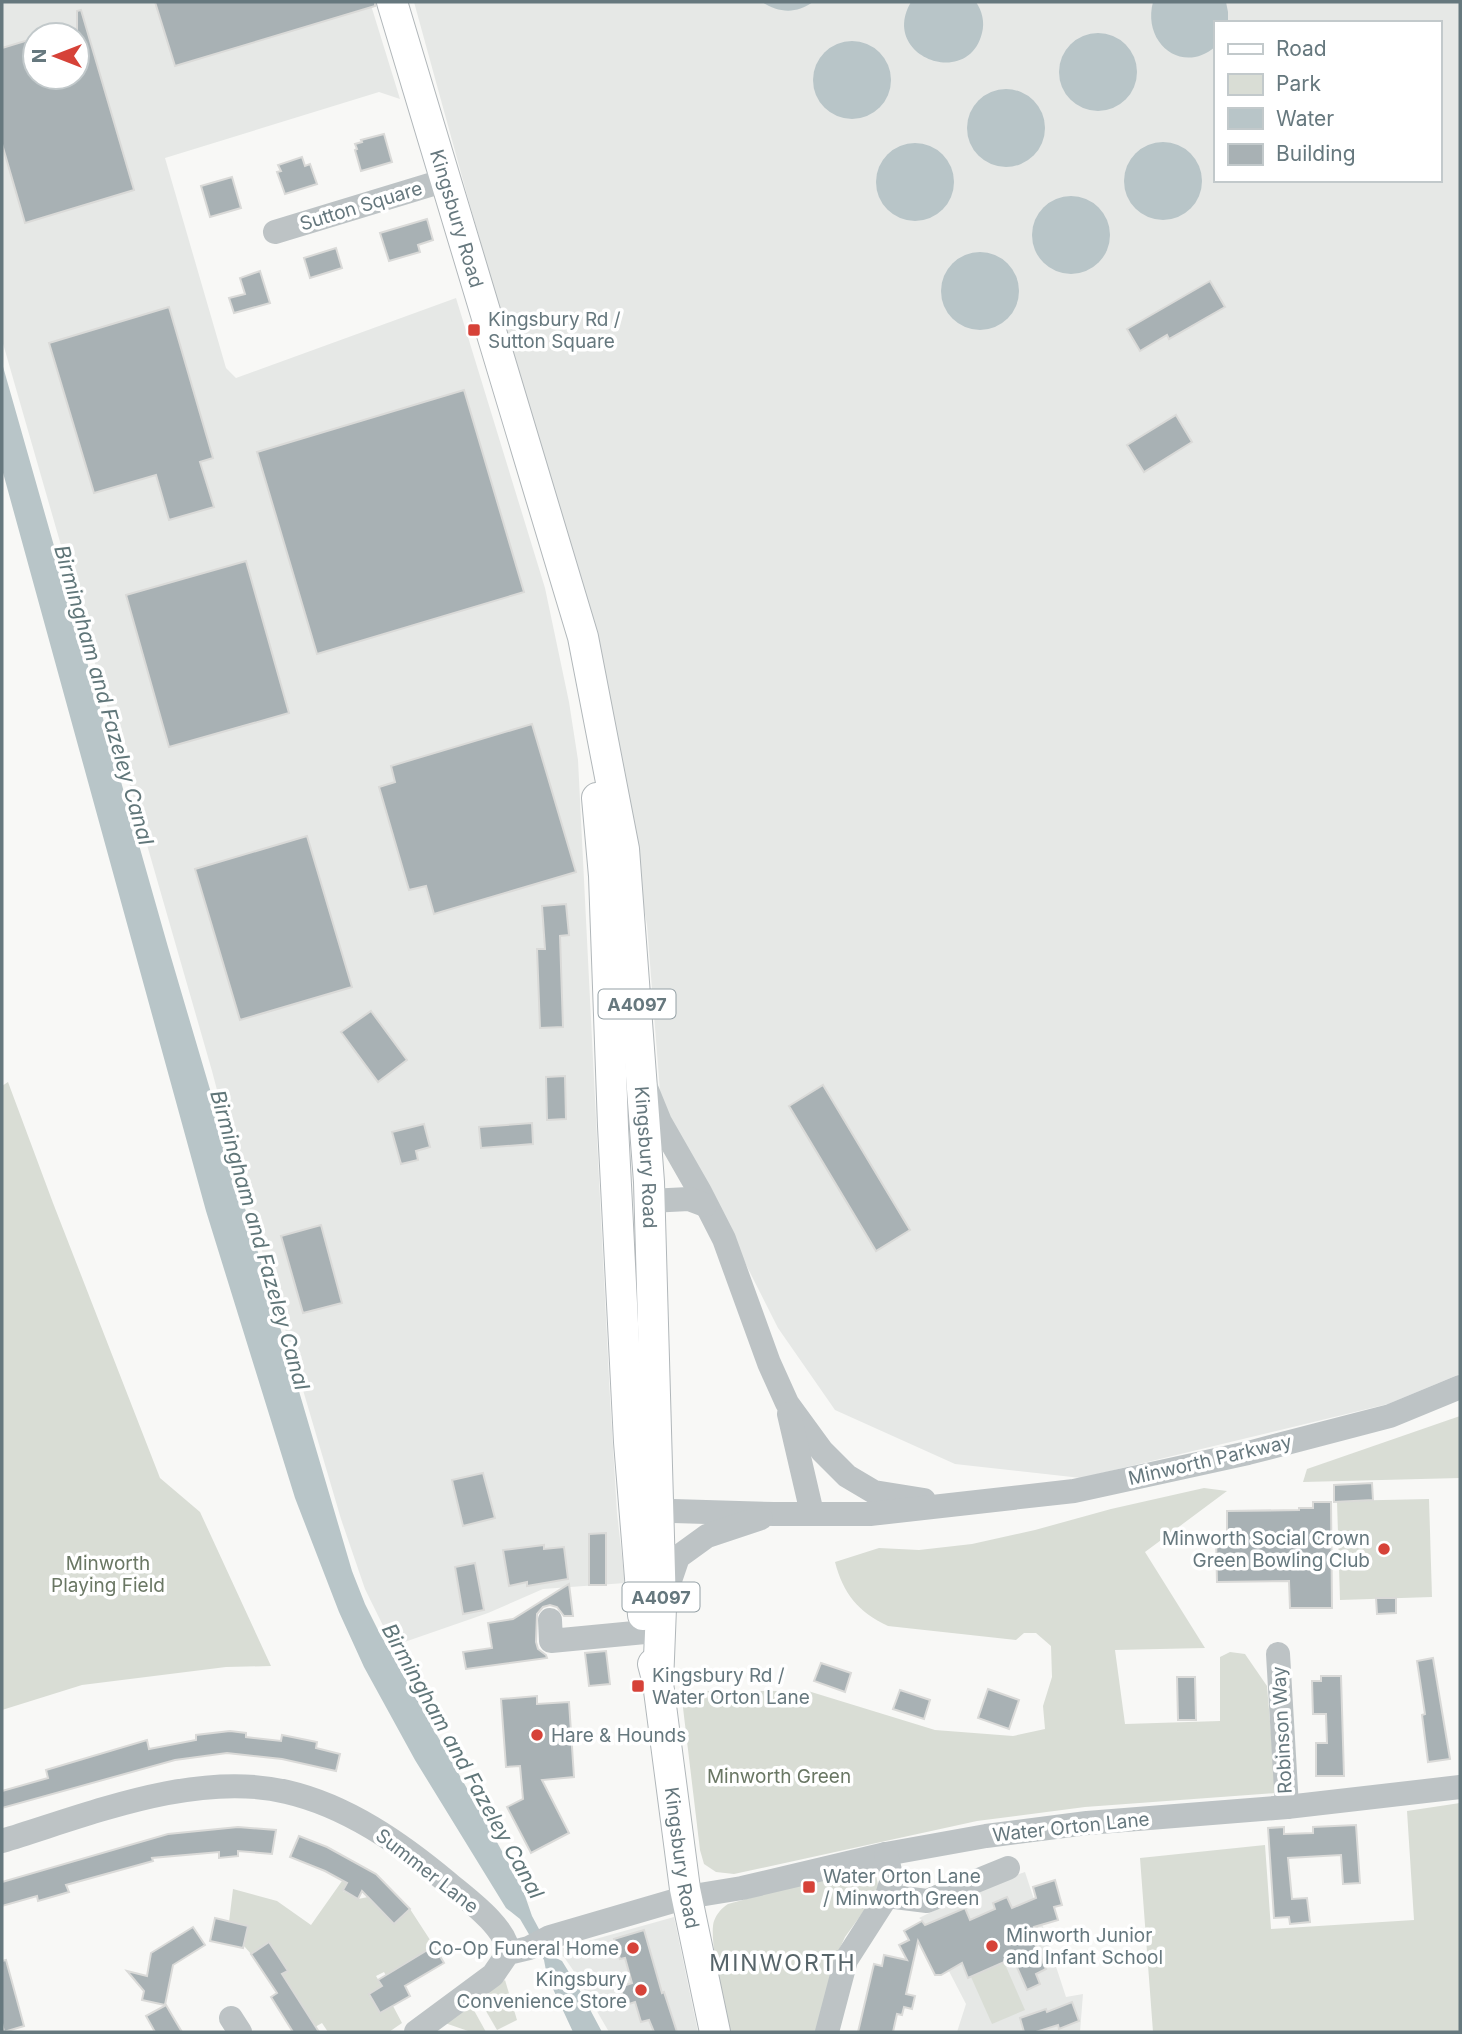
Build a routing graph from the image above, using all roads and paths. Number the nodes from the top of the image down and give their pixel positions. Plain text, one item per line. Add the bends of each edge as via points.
1 (392, 2) edge
2 (446, 180) junction
3 (275, 232) dead end
4 (583, 637) junction
5 (624, 849) junction
6 (643, 1078) junction
7 (613, 1126) junction
8 (648, 1160) junction
9 (649, 1201) junction
10 (705, 1205) junction
11 (1460, 1387) edge
12 (787, 1404) junction
13 (628, 1406) junction
14 (799, 1455) junction
15 (953, 1504) junction
16 (646, 1510) junction
17 (812, 1513) junction
18 (775, 1514) junction
19 (550, 1620) dead end
20 (653, 1620) junction
21 (1278, 1654) dead end
22 (1460, 1787) edge
23 (1287, 1807) junction
24 (2, 1841) edge
25 (886, 1854) junction
26 (1008, 1868) dead end
27 (887, 1896) junction
28 (687, 1897) junction
29 (529, 1946) junction
30 (416, 2032) edge
31 (715, 2032) edge
32 (827, 2032) edge

1 - 2 main road, Kingsbury Road / A4097
2 - 3 street, Sutton Square
2 - 4 main road, Kingsbury Road / A4097
4 - 5 main road, Kingsbury Road / A4097
4 - 7 main road, Kingsbury Road / A4097 via 604,876
5 - 6 main road, Kingsbury Road / A4097
5 - 7 main road via 620,929 629,1122
6 - 8 main road, Kingsbury Road / A4097
6 - 10 street, Minworth Parkway via 660,1122
7 - 8 main road
7 - 13 main road, Kingsbury Road / A4097
8 - 9 main road, Kingsbury Road / A4097
9 - 10 street via 689,1199
9 - 13 main road via 638,1212 635,1227 639,1352
9 - 16 main road, Kingsbury Road / A4097
10 - 12 street, Minworth Parkway via 724,1239
11 - 15 street, Minworth Parkway via 1390,1416 1248,1453 1074,1492
12 - 14 street
12 - 15 street, Minworth Parkway via 847,1476 874,1492
13 - 16 main road, Kingsbury Road / A4097
14 - 17 street
14 - 18 street via 792,1488
15 - 17 street, Minworth Parkway via 870,1514
16 - 18 street, Minworth Parkway
16 - 20 main road, Kingsbury Road / A4097
17 - 18 street, Minworth Parkway
18 - 20 street, Minworth Parkway via 706,1536 678,1557
19 - 20 street via 551,1641
20 - 28 main road, Kingsbury Road / A4097
21 - 23 street, Robinson Way
22 - 23 street, Water Orton Lane
23 - 25 street, Water Orton Lane via 1087,1823
24 - 29 street, Summer Lane via 175,1791 245,1787 288,1792 329,1807 396,1842 476,1906 508,1944
25 - 27 street via 891,1879
25 - 28 street, Water Orton Lane
26 - 27 street, Water Orton Lane via 927,1902
27 - 32 street via 846,1960
28 - 29 street, Water Orton Lane
28 - 31 main road, Kingsbury Road / A4097
29 - 30 street

